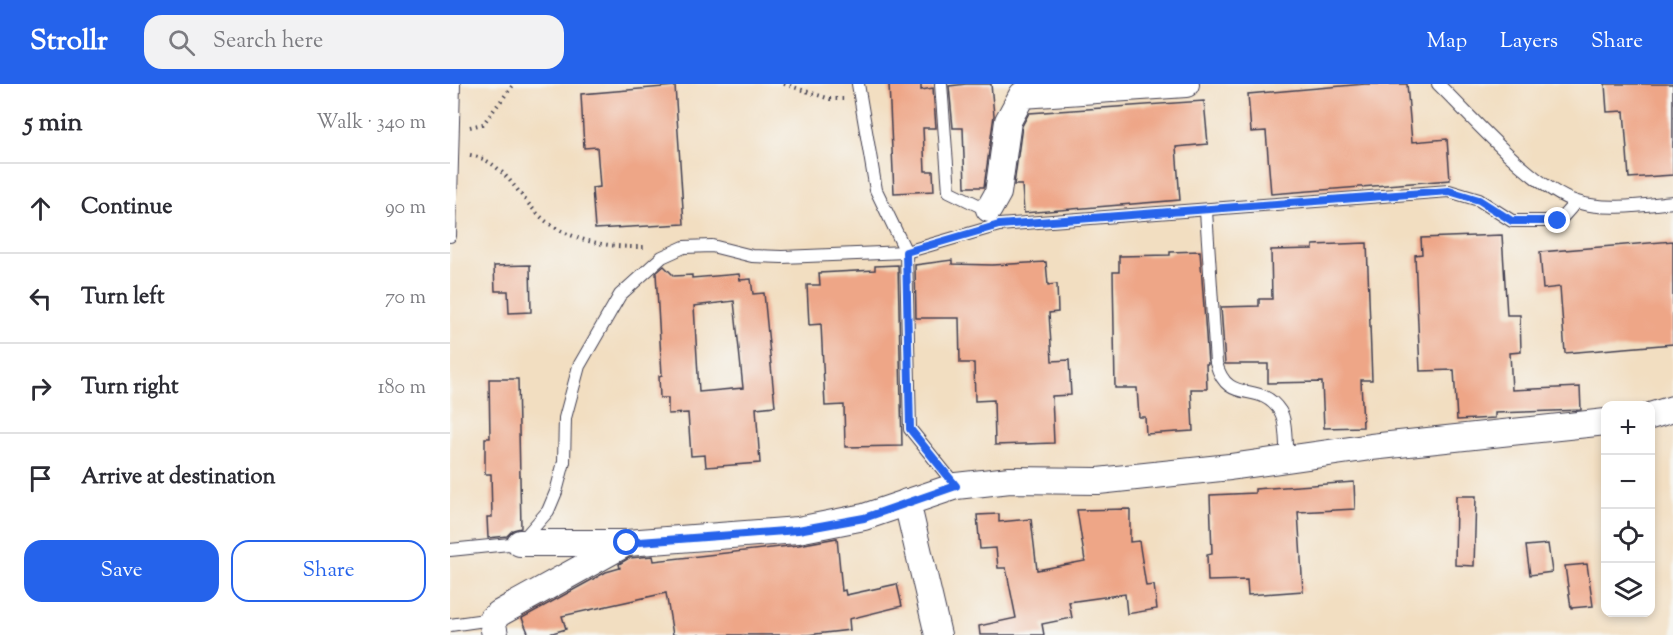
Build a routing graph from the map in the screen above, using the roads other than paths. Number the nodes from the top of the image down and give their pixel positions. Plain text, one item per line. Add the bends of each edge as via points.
1 (454, 84) edge
2 (858, 84) edge
3 (941, 84) edge
4 (1186, 84) edge
5 (1438, 84) edge
6 (451, 141) edge
7 (1576, 202) junction
8 (1673, 202) edge
9 (1206, 211) junction
10 (994, 217) junction
11 (450, 236) edge
12 (906, 252) junction
13 (1673, 409) edge
14 (1655, 414) edge
15 (1601, 422) edge
16 (1287, 458) junction
17 (956, 486) junction
18 (907, 502) junction
19 (520, 543) junction
20 (627, 543) junction
21 (450, 550) edge
22 (450, 626) edge
23 (493, 627) edge
24 (938, 635) edge

1 - 6 lane
2 - 12 lane via 876,190
3 - 10 lane via 949,191
4 - 10 street via 1022,95 1008,121
5 - 7 lane via 1533,177
6 - 11 lane
7 - 8 lane via 1624,207
7 - 9 lane via 1558,221 1541,222 1512,221 1479,200 1449,191
9 - 10 lane
9 - 16 lane via 1220,378 1242,392 1266,396 1281,412
10 - 12 lane
12 - 17 lane via 910,429
12 - 19 lane via 782,257 752,256 712,246 684,247 662,257 620,295 579,366 565,418 564,462 556,492 549,511
13 - 14 street
15 - 16 street
16 - 17 street via 1098,481 1010,480
17 - 18 street
18 - 20 street via 864,518 798,530
18 - 24 street
19 - 20 street
19 - 21 lane
20 - 23 street
22 - 23 lane

